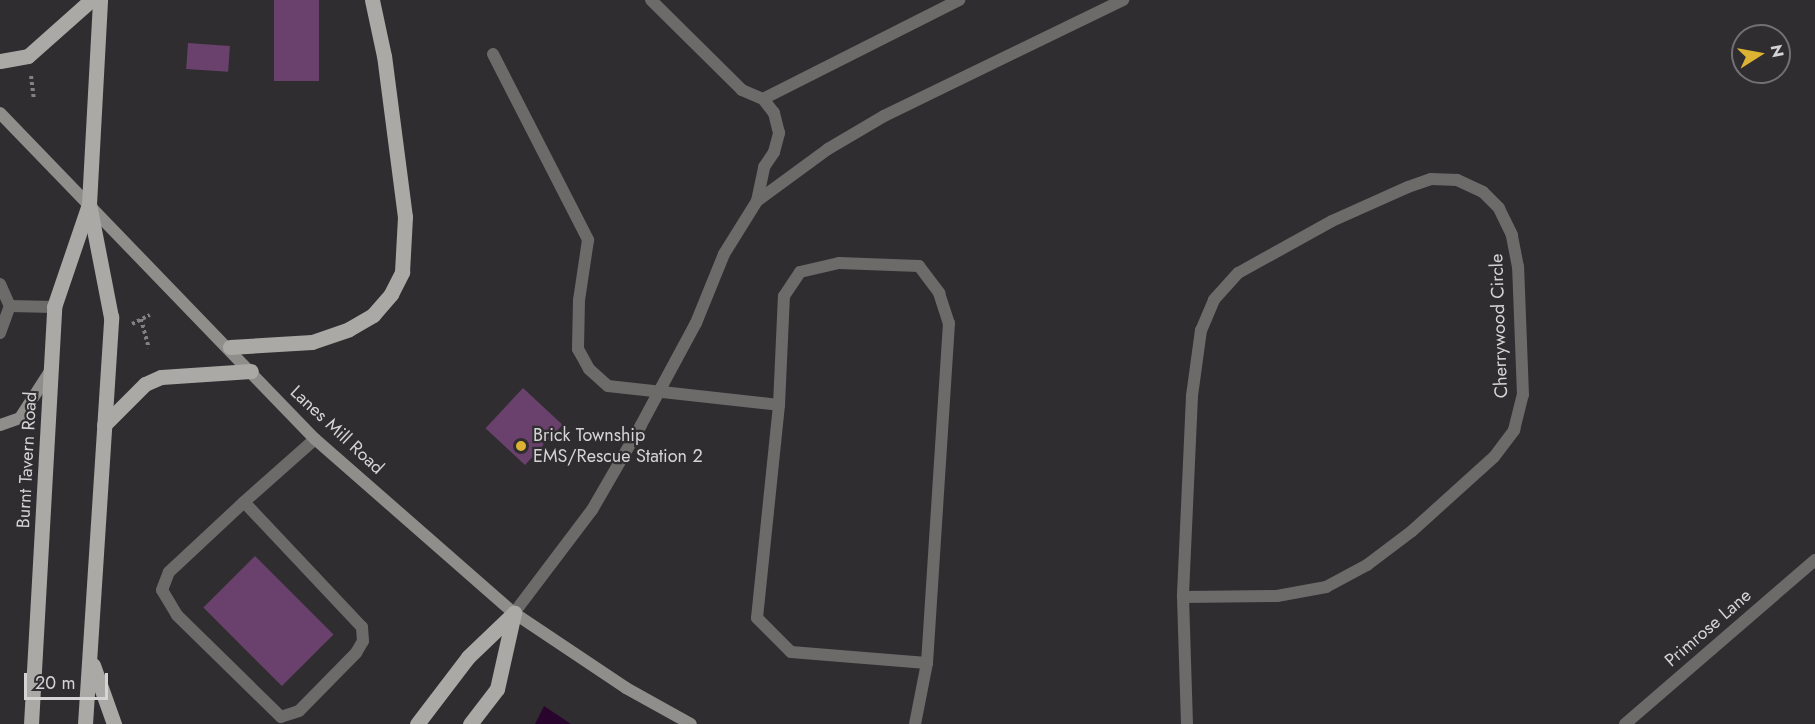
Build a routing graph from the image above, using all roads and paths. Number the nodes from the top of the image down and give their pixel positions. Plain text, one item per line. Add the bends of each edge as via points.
1 (90, 0) edge
2 (100, 0) edge
3 (372, 0) edge
4 (651, 0) edge
5 (959, 0) edge
6 (1123, 0) edge
7 (493, 54) dead end
8 (0, 61) edge
9 (31, 75) dead end
10 (34, 99) dead end
11 (763, 99) junction
12 (0, 113) edge
13 (757, 201) junction
14 (89, 204) junction
15 (0, 284) edge
16 (10, 306) junction
17 (54, 307) junction
18 (150, 315) dead end
19 (141, 319) junction
20 (132, 324) dead end
21 (0, 333) edge
22 (230, 347) junction
23 (149, 348) dead end
24 (51, 369) junction
25 (251, 371) junction
26 (659, 391) junction
27 (779, 405) junction
28 (0, 425) edge
29 (104, 425) junction
30 (315, 439) junction
31 (244, 502) junction
32 (1815, 560) edge
33 (1183, 597) junction
34 (514, 612) junction
35 (90, 655) junction
36 (927, 663) junction
37 (31, 724) edge
38 (85, 724) edge
39 (114, 724) edge
40 (417, 724) edge
41 (470, 724) edge
42 (691, 724) edge
43 (915, 724) edge
44 (1187, 724) edge
45 (1625, 724) edge

1 - 8 main road via 28,56
2 - 14 main road, Burnt Tavern Road
3 - 22 main road via 384,57 405,217 402,272 391,294 373,315 349,329 312,342
4 - 11 street via 742,90
5 - 11 street
6 - 13 street via 884,116 828,149
7 - 26 street via 588,240 579,300 578,349 589,369 608,386
9 - 10 path
11 - 13 street via 774,113 779,133 774,152 764,167
12 - 14 main road, Lanes Mill Road
13 - 26 street via 724,254 696,322
14 - 17 main road, Burnt Tavern Road
14 - 22 main road, Lanes Mill Road
14 - 29 main road, Burnt Tavern Road via 111,317
15 - 16 street
16 - 17 street
16 - 21 street
17 - 24 main road, Burnt Tavern Road
18 - 19 path
19 - 20 path
19 - 23 path
22 - 25 main road, Lanes Mill Road
24 - 28 main road via 20,418
24 - 37 main road, Burnt Tavern Road
25 - 29 main road via 161,377 145,384
25 - 30 main road, Lanes Mill Road
26 - 27 street
26 - 34 street via 592,510
27 - 36 street via 757,618 791,652
27 - 36 street via 784,296 800,273 839,263 919,266 939,292 949,323
29 - 35 main road, Burnt Tavern Road
30 - 31 street
30 - 34 main road, Lanes Mill Road
31 - 31 street via 170,572 162,590 177,615 281,717 299,711 356,653 363,641 362,627
32 - 45 street, Primrose Lane
33 - 33 street, Cherrywood Circle via 1277,596 1326,587 1367,565 1412,531 1494,457 1508,439 1523,395 1518,267 1512,235 1499,208 1483,192 1457,180 1431,179 1408,188 1332,221 1238,273 1214,300 1201,330 1192,396
33 - 44 street, Cherrywood Circle
34 - 40 main road via 468,657
34 - 41 main road via 497,689
34 - 42 main road, Lanes Mill Road via 626,688
35 - 38 main road, Burnt Tavern Road
35 - 39 main road
36 - 43 street

